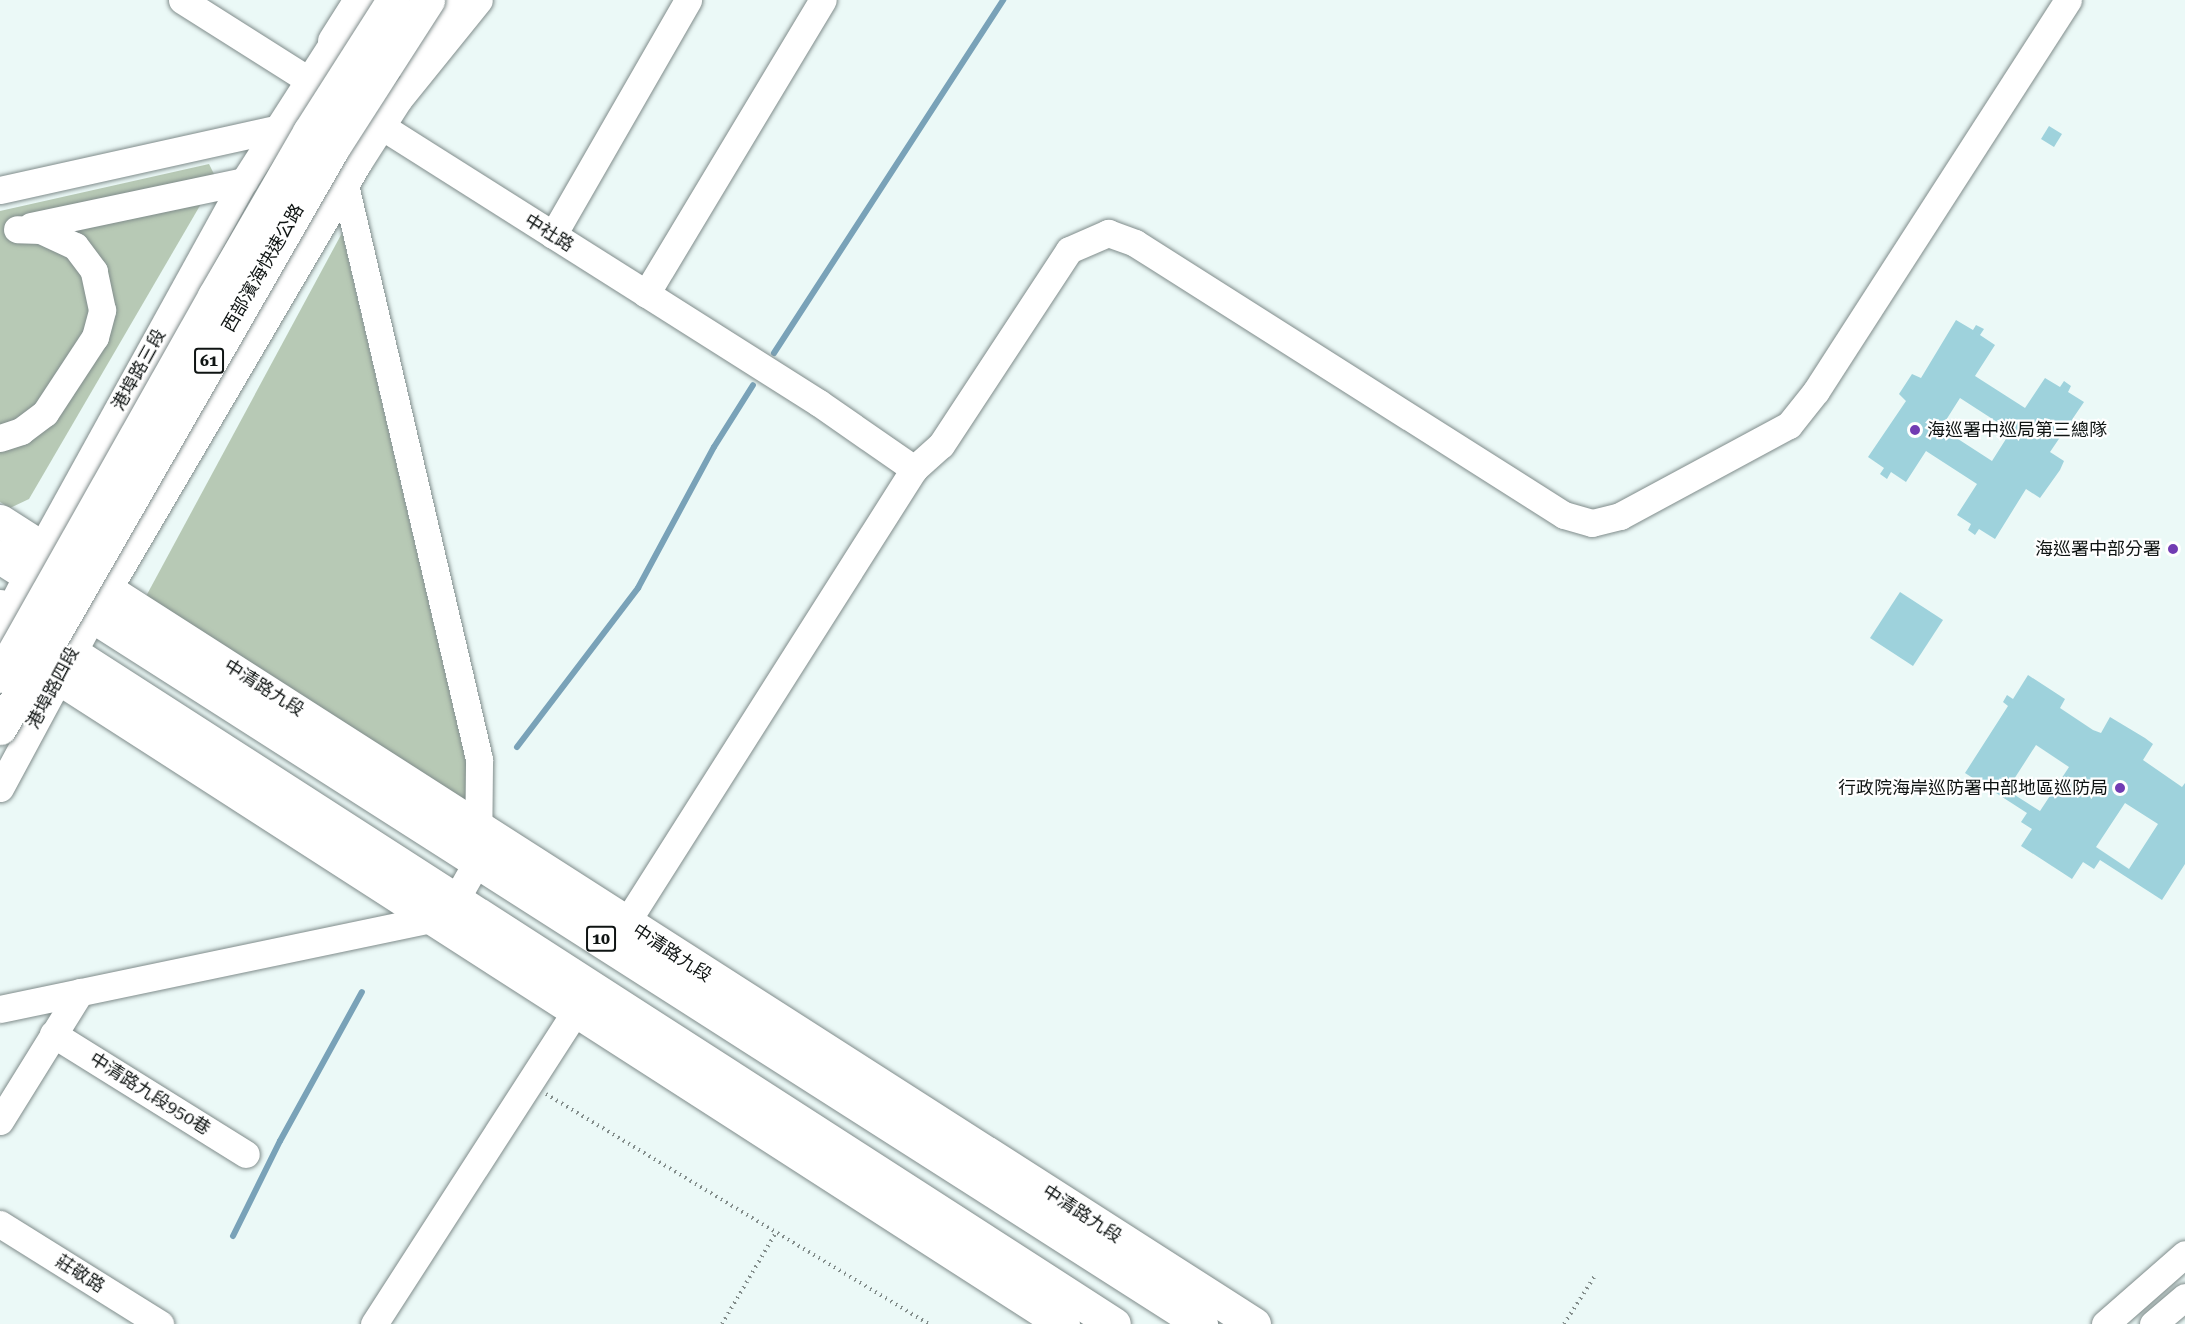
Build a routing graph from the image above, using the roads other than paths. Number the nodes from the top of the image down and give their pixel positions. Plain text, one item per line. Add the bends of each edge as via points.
1 (182, 0) edge
2 (342, 0) edge
3 (360, 0) edge
4 (376, 0) edge
5 (393, 0) edge
6 (688, 0) edge
7 (823, 0) edge
8 (2068, 0) edge
9 (453, 3) edge
10 (333, 41) joint
11 (308, 80) junction
12 (280, 123) junction
13 (381, 127) junction
14 (244, 182) junction
15 (345, 184) junction
16 (0, 190) edge
17 (8, 230) edge
18 (553, 235) junction
19 (646, 294) junction
20 (0, 438) edge
21 (914, 469) junction
22 (0, 521) edge
23 (22, 559) edge
24 (101, 603) junction
25 (2, 621) edge
26 (66, 665) junction
27 (0, 676) edge
28 (0, 728) edge
29 (0, 788) edge
30 (478, 824) junction
31 (478, 860) junction
32 (445, 908) junction
33 (626, 923) junction
34 (80, 992) junction
35 (0, 1009) edge
36 (575, 1012) junction
37 (53, 1034) junction
38 (0, 1121) edge
39 (246, 1154) dead end
40 (0, 1224) edge
41 (2185, 1254) edge
42 (2185, 1297) edge
43 (160, 1324) edge
44 (374, 1324) edge
45 (1063, 1324) edge
46 (1114, 1324) edge
47 (1201, 1324) edge
48 (1254, 1324) edge
49 (2105, 1324) edge
50 (2153, 1324) edge

1 - 11 street, 中社路
2 - 11 street, 港埠路三段
3 - 10 main road
4 - 11 street, 港埠路三段
5 - 27 main road, 西部濱海快速公路 / 61, bridge via 309,132
6 - 18 street
7 - 19 street
8 - 21 street via 1816,391 1789,425 1620,516 1592,523 1564,515 1135,243 1108,233 1069,250 941,445
9 - 13 street
9 - 28 main road, 西部濱海快速公路 / 61, bridge via 327,158
10 - 11 street, 港埠路三段
11 - 12 street, 港埠路三段
11 - 13 street, 中社路
12 - 14 street, 港埠路三段
12 - 16 street
13 - 15 street
13 - 18 street, 中社路
14 - 17 street
14 - 23 street, 港埠路三段
15 - 24 street
15 - 30 street via 478,759
17 - 20 street via 50,233 75,246 94,272 102,310 95,337 45,413 21,430
18 - 19 street, 中社路
19 - 21 street, 中社路
21 - 33 street
22 - 23 main road, 中清路九段
23 - 24 main road, 中清路九段
23 - 25 street, 港埠路三段
24 - 26 street, 港埠路四段
24 - 30 main road, 中清路九段
24 - 31 main road, 中清路九段 / 10
25 - 26 main road, 10
26 - 29 street, 港埠路四段
26 - 32 main road, 10
30 - 31 street
30 - 33 main road, 中清路九段
31 - 32 street
31 - 47 main road, 中清路九段 / 10
32 - 34 street
32 - 36 main road
32 - 46 main road, 10
33 - 48 main road, 中清路九段
34 - 35 street
34 - 37 street
36 - 44 street
36 - 45 main road
37 - 38 street
37 - 39 street, 中清路九段950巷
40 - 43 street, 莊敬路
41 - 49 street
42 - 50 street

